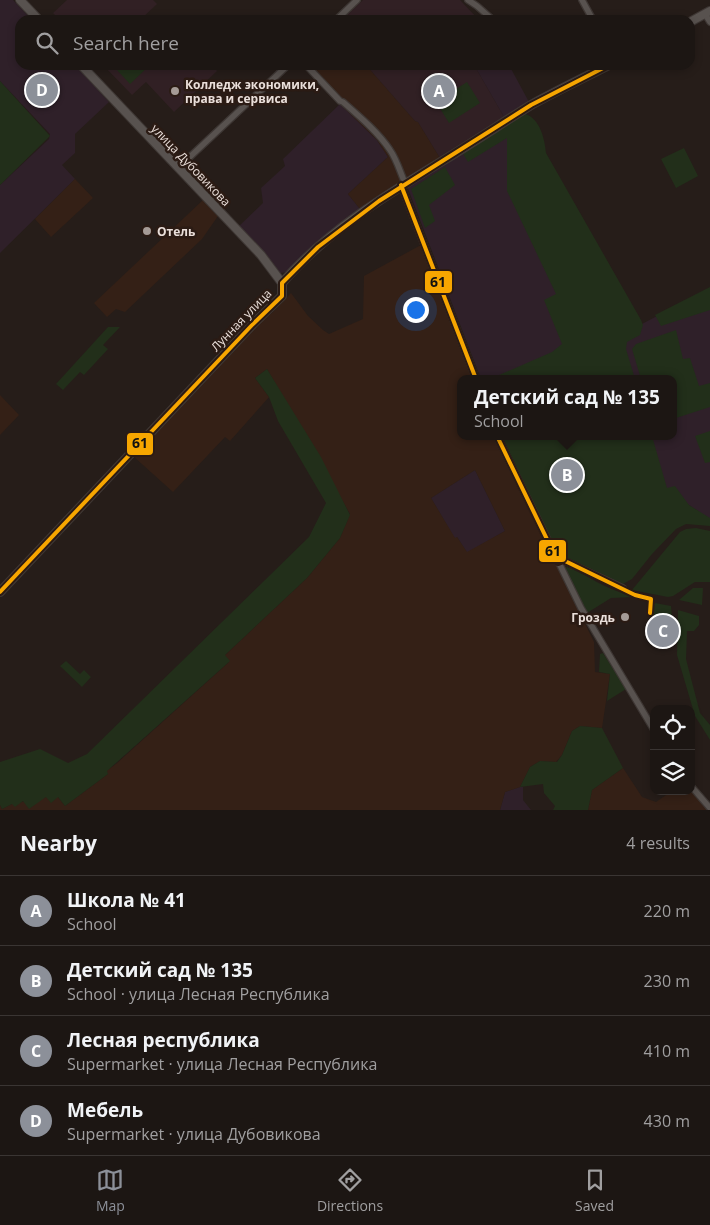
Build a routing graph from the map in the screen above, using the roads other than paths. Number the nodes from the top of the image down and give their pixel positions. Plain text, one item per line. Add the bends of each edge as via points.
1 (20, 0) edge
2 (358, 0) edge
3 (468, 0) edge
4 (582, 0) edge
5 (708, 12) edge
6 (34, 15) edge
7 (342, 15) edge
8 (488, 15) edge
9 (590, 15) edge
10 (695, 19) edge
11 (710, 22) edge
12 (86, 70) edge
13 (283, 70) edge
14 (311, 70) edge
15 (598, 70) edge
16 (178, 168) junction
17 (403, 184) junction
18 (282, 283) junction
19 (475, 375) edge
20 (499, 440) edge
21 (558, 562) junction
22 (623, 588) dead end
23 (0, 592) edge
24 (650, 724) edge
25 (695, 791) edge
26 (710, 808) edge

1 - 6 street
2 - 7 street
3 - 8 street
4 - 9 street
5 - 10 street
5 - 11 street
12 - 16 street, улица Дубовикова
13 - 16 street
14 - 17 street via 390,150 400,168
15 - 17 street, Лунная улица via 532,105
16 - 18 street, улица Дубовикова via 261,255
17 - 18 street, Лунная улица via 310,254
17 - 19 street
18 - 23 street, Лунная улица via 282,296
20 - 21 street
21 - 22 street via 563,560
21 - 24 street via 602,646
25 - 26 street

